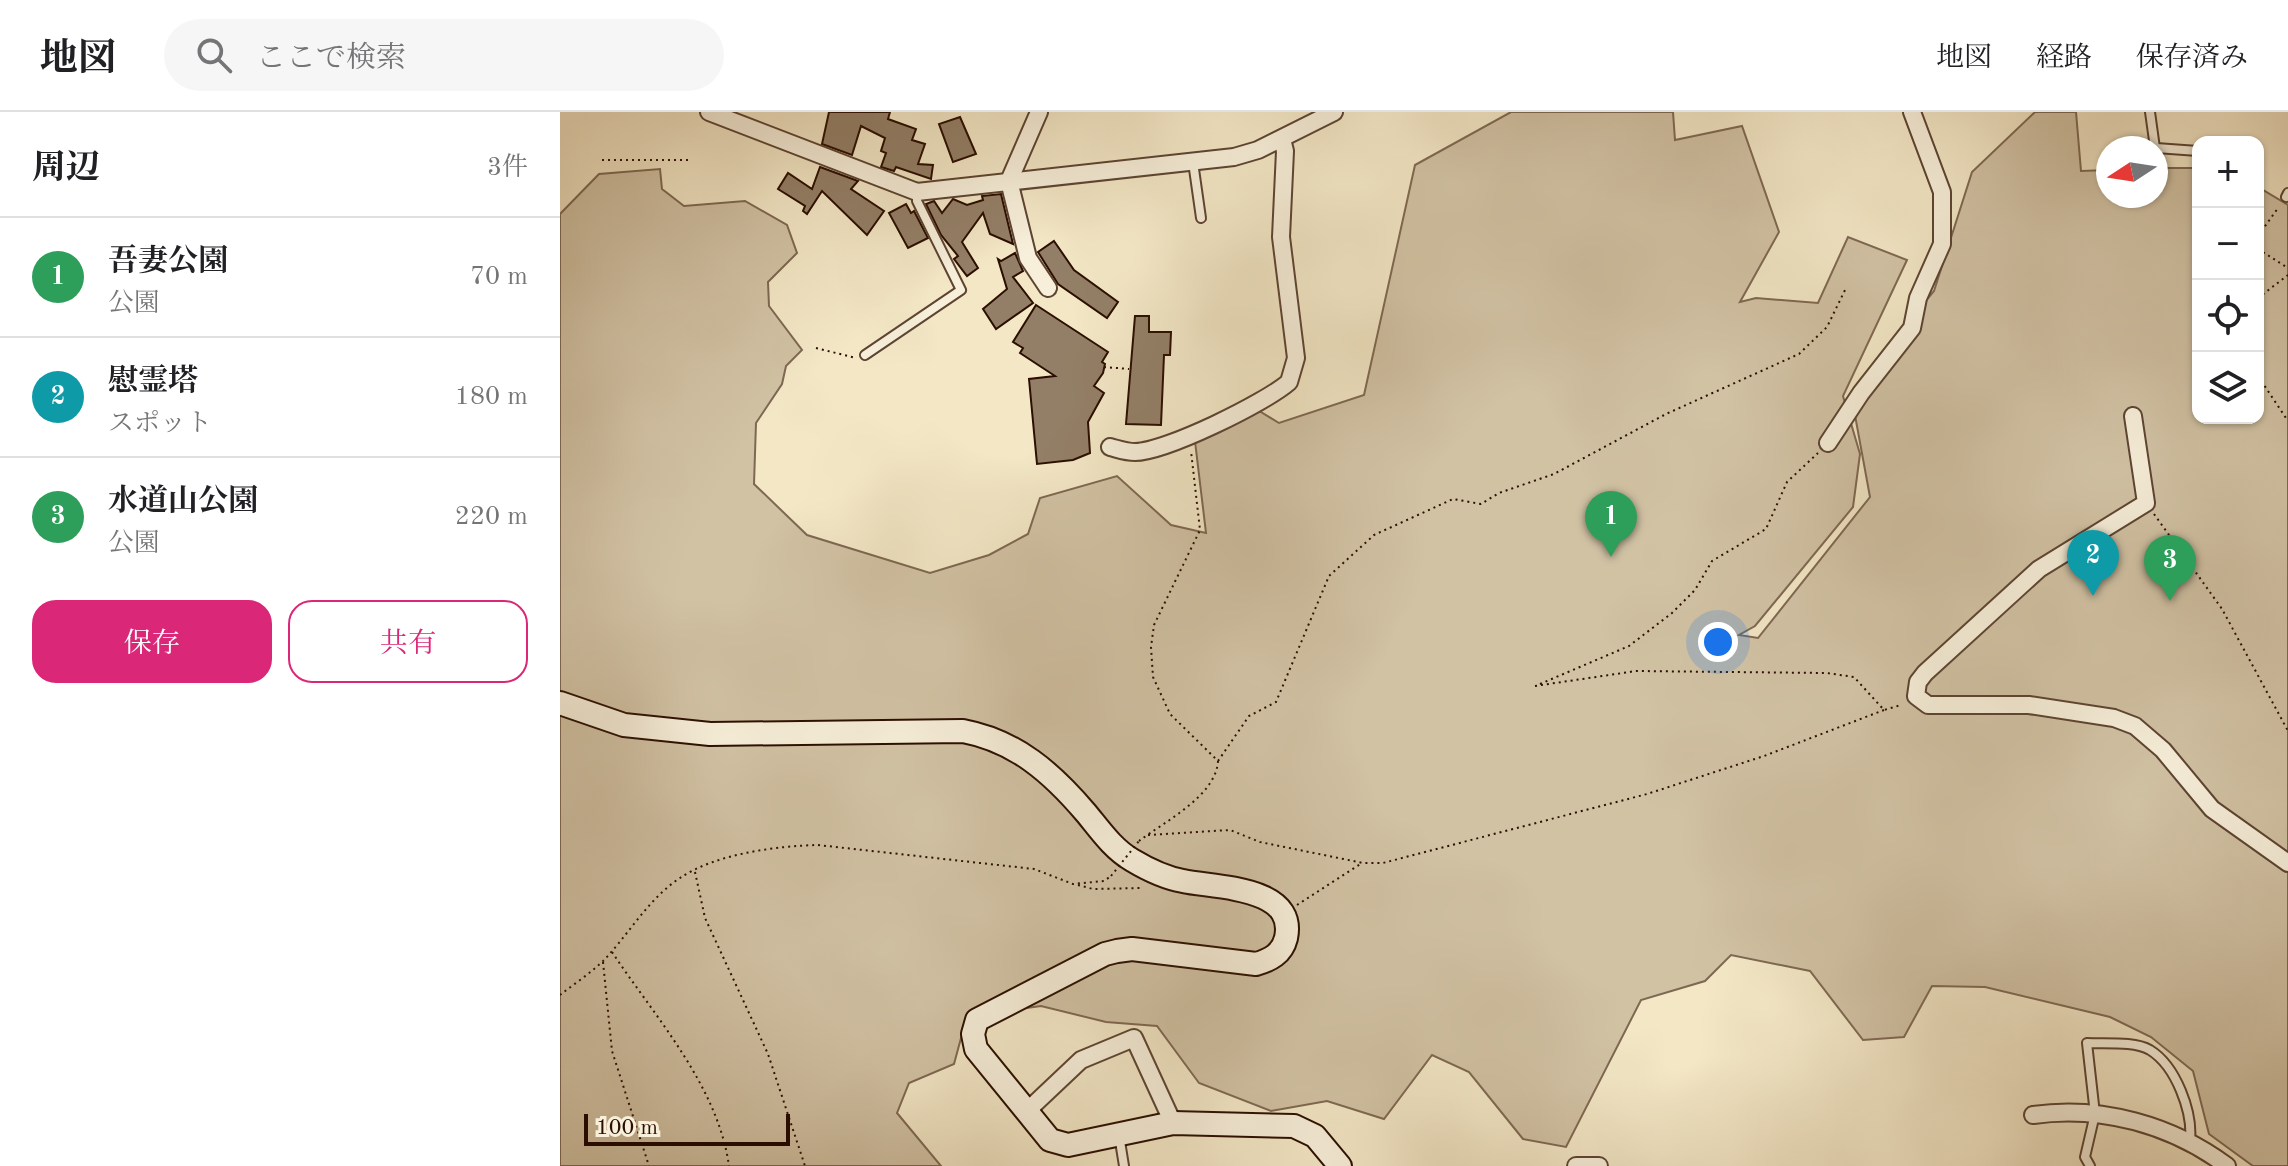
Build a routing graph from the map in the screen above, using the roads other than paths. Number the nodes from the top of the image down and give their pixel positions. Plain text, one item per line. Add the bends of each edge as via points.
1 (709, 112) edge
2 (1039, 112) edge
3 (1334, 112) edge
4 (1912, 112) edge
5 (2150, 112) edge
6 (2154, 136) edge
7 (1282, 139) junction
8 (2168, 149) edge
9 (2192, 151) edge
10 (1193, 161) junction
11 (1009, 181) junction
12 (917, 192) junction
13 (1201, 218) dead end
14 (1048, 288) dead end
15 (865, 355) road end
16 (2133, 416) dead end
17 (1828, 443) road end
18 (1110, 447) dead end
19 (560, 703) edge
20 (2288, 863) edge
21 (1027, 1111) junction
22 (2095, 1114) junction
23 (2033, 1115) dead end
24 (1173, 1123) junction
25 (1118, 1134) junction
26 (2190, 1141) junction
27 (1124, 1166) edge
28 (1340, 1166) edge
29 (1576, 1166) edge
30 (1599, 1166) edge
31 (2090, 1166) edge
32 (2227, 1166) edge

1 - 12 street
2 - 11 street
3 - 7 street
4 - 17 street via 1942,192 1942,244 1918,298 1912,328
5 - 6 lane
7 - 10 street via 1248,154
7 - 18 street via 1281,237 1294,374 1280,390 1188,435 1143,451
8 - 9 lane
10 - 11 street
10 - 13 lane
11 - 12 street
11 - 14 street via 1028,258
12 - 15 lane via 961,290
16 - 20 street via 2146,503 2014,589 1925,673 1916,696 1935,706 2029,705 2135,726 2163,750 2212,809
19 - 21 street via 624,725 710,734 935,729 982,734 1028,756 1119,851 1168,876 1254,894 1279,906 1286,937 1280,951 1265,961 1244,964 1117,951 977,1020 976,1049
21 - 24 street via 1081,1060 1134,1038
21 - 25 street via 1050,1140 1068,1145
22 - 23 street
22 - 26 street
22 - 26 lane via 2087,1043 2149,1049 2178,1085
22 - 31 lane via 2085,1157
24 - 25 street
24 - 28 street via 1294,1126 1315,1136
25 - 27 lane
26 - 32 street
29 - 30 street

